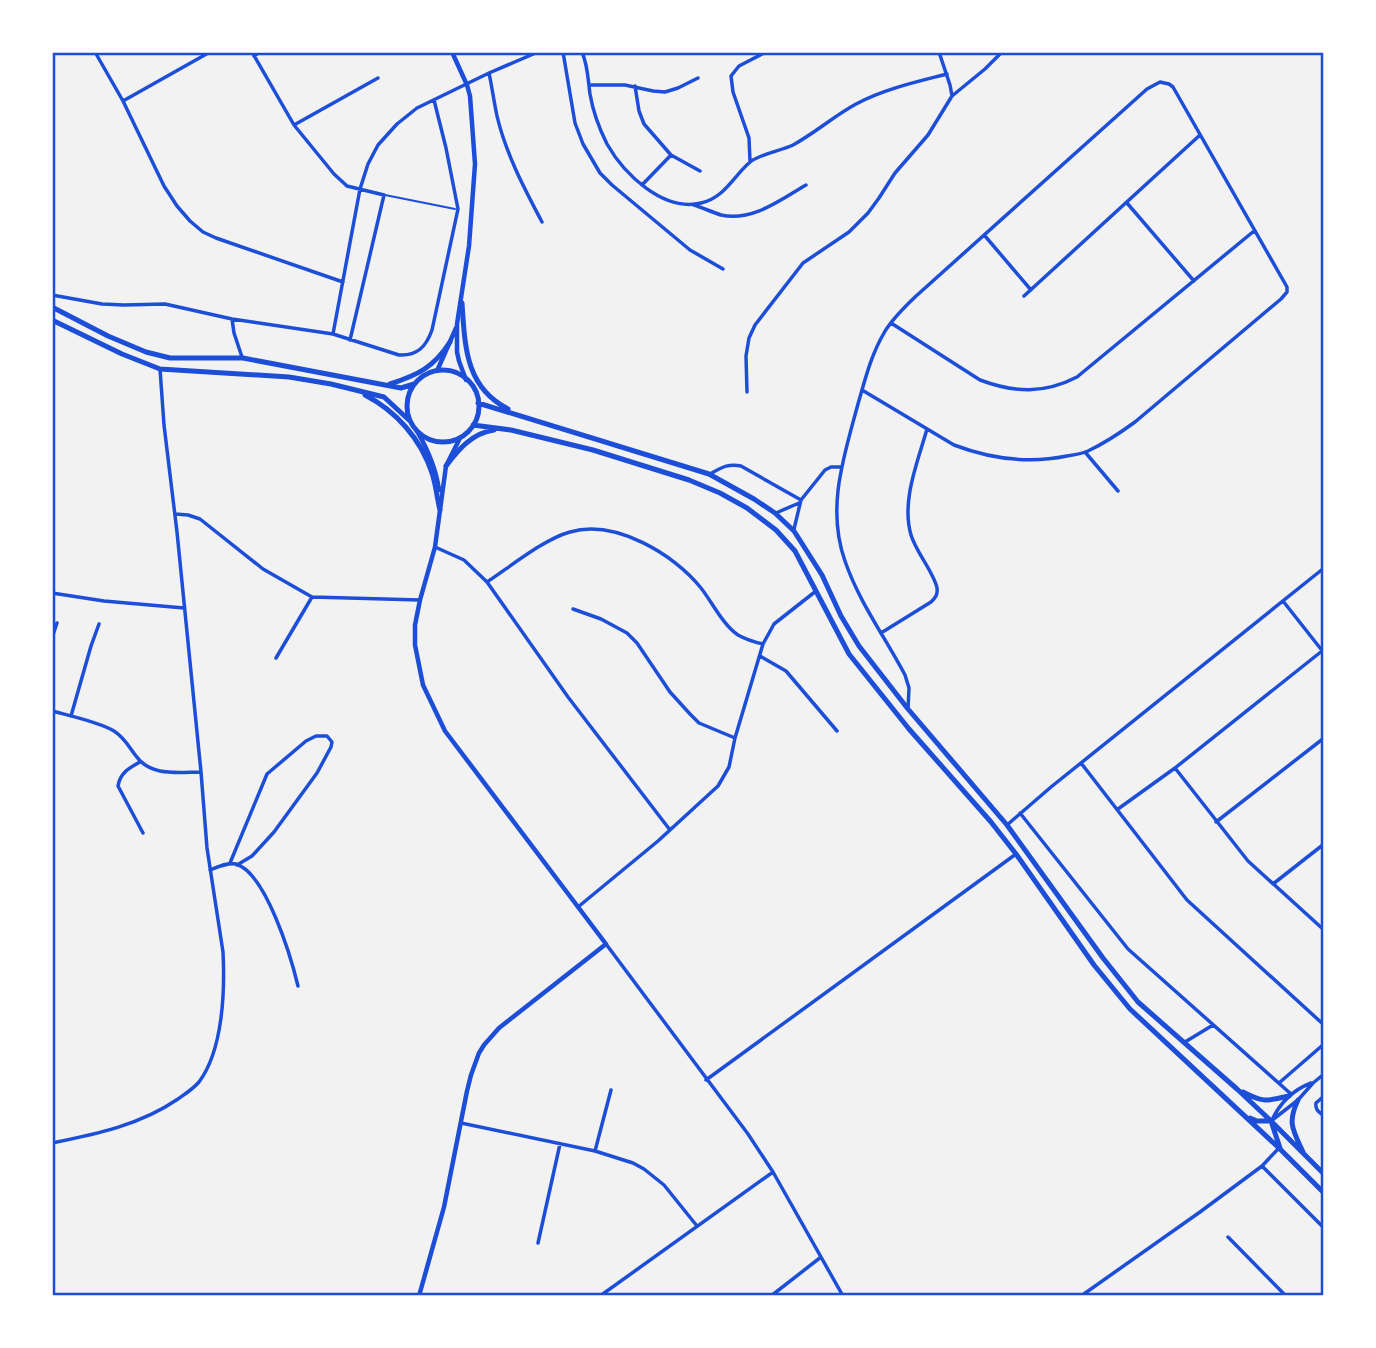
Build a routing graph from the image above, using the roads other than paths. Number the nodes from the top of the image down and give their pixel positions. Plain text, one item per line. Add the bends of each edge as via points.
1 (94, 52) edge
2 (210, 52) edge
3 (260, 52) edge
4 (452, 52) edge
5 (538, 52) edge
6 (563, 52) edge
7 (582, 52) edge
8 (766, 52) edge
9 (1002, 52) edge
10 (942, 53) edge
11 (253, 54) edge
12 (489, 73) junction
13 (947, 75) junction
14 (378, 78) dead end
15 (698, 78) dead end
16 (467, 85) junction
17 (589, 85) junction
18 (635, 86) junction
19 (952, 96) junction
20 (433, 100) junction
21 (123, 102) junction
22 (294, 125) junction
23 (1200, 135) junction
24 (671, 155) junction
25 (750, 161) junction
26 (700, 170) dead end
27 (642, 185) junction
28 (806, 185) dead end
29 (360, 189) junction
30 (384, 195) junction
31 (1127, 203) junction
32 (692, 204) junction
33 (458, 209) junction
34 (542, 222) dead end
35 (1254, 231) junction
36 (984, 235) junction
37 (723, 269) dead end
38 (1195, 281) junction
39 (343, 282) junction
40 (1031, 290) junction
41 (52, 295) edge
42 (1024, 296) dead end
43 (461, 303) junction
44 (52, 307) edge
45 (232, 319) junction
46 (52, 320) edge
47 (891, 323) junction
48 (457, 324) junction
49 (333, 334) junction
50 (350, 340) junction
51 (450, 342) junction
52 (243, 358) junction
53 (160, 369) junction
54 (437, 371) junction
55 (466, 380) junction
56 (414, 384) junction
57 (387, 385) junction
58 (357, 390) junction
59 (862, 390) junction
60 (747, 392) dead end
61 (478, 403) junction
62 (524, 417) junction
63 (410, 421) junction
64 (473, 425) junction
65 (927, 429) junction
66 (511, 430) junction
67 (416, 431) junction
68 (460, 438) junction
69 (1085, 452) junction
70 (446, 466) junction
71 (841, 467) junction
72 (709, 474) junction
73 (1118, 491) dead end
74 (440, 498) junction
75 (800, 502) junction
76 (440, 510) junction
77 (775, 513) junction
78 (175, 514) junction
79 (794, 531) junction
80 (435, 547) junction
81 (1324, 568) edge
82 (487, 582) junction
83 (816, 591) junction
84 (52, 593) edge
85 (312, 597) junction
86 (420, 600) junction
87 (1283, 601) junction
88 (184, 608) junction
89 (573, 608) dead end
90 (57, 623) dead end
91 (99, 624) dead end
92 (881, 633) junction
93 (52, 638) edge
94 (763, 644) junction
95 (1323, 652) edge
96 (760, 656) junction
97 (276, 658) dead end
98 (908, 709) junction
99 (52, 710) edge
100 (71, 716) junction
101 (837, 731) dead end
102 (735, 738) junction
103 (1324, 738) edge
104 (140, 762) junction
105 (1081, 763) junction
106 (1175, 768) junction
107 (201, 772) junction
108 (1118, 809) junction
109 (1020, 813) junction
110 (1216, 822) junction
111 (1007, 825) junction
112 (670, 830) junction
113 (144, 833) dead end
114 (1324, 844) edge
115 (1016, 854) junction
116 (230, 863) junction
117 (237, 864) junction
118 (210, 870) junction
119 (1273, 884) junction
120 (578, 907) junction
121 (1324, 930) edge
122 (606, 944) junction
123 (298, 986) dead end
124 (1213, 1025) junction
125 (1324, 1025) edge
126 (1184, 1043) junction
127 (1324, 1044) edge
128 (1324, 1074) edge
129 (706, 1080) junction
130 (1279, 1083) junction
131 (1313, 1083) junction
132 (1237, 1089) junction
133 (611, 1090) dead end
134 (1290, 1095) junction
135 (1324, 1096) edge
136 (1298, 1100) junction
137 (1245, 1116) junction
138 (1324, 1116) edge
139 (1271, 1121) junction
140 (461, 1124) junction
141 (52, 1143) edge
142 (560, 1144) junction
143 (1280, 1150) junction
144 (595, 1151) junction
145 (1304, 1155) junction
146 (1262, 1166) junction
147 (773, 1172) junction
148 (1324, 1174) edge
149 (1324, 1193) edge
150 (697, 1226) junction
151 (1324, 1228) edge
152 (1228, 1237) dead end
153 (538, 1243) dead end
154 (821, 1257) junction
155 (419, 1296) edge
156 (600, 1296) edge
157 (771, 1296) edge
158 (844, 1296) edge
159 (1081, 1296) edge
160 (1286, 1296) edge

1 - 21 street
2 - 21 street
3 - 11 street
4 - 16 street
5 - 12 street
6 - 37 street via 575,123 600,173 690,250
7 - 17 street
8 - 25 street via 738,65 731,76 749,138
9 - 19 street
10 - 13 street
11 - 22 street
12 - 16 street
12 - 34 street via 513,164
13 - 19 street
13 - 25 street via 872,95 790,146
14 - 22 street
15 - 18 street via 665,92
16 - 20 street
16 - 43 street via 475,164
17 - 18 street
17 - 27 street via 604,138
18 - 24 street via 641,118
19 - 60 street via 868,213 803,263 755,325 746,355
20 - 29 street via 416,108 378,145
20 - 33 street
21 - 39 street via 164,186 203,232
22 - 29 street via 334,174 347,186
23 - 31 street
23 - 35 street
23 - 36 street via 1171,85 1153,84
24 - 26 street
24 - 27 street
25 - 32 street via 722,192
27 - 32 street via 660,196
28 - 32 street via 761,211 739,215 723,215
29 - 30 street
29 - 39 street
30 - 33 lane
30 - 50 street
31 - 38 street
31 - 40 street
33 - 50 street via 432,330 424,346 418,352 399,355
35 - 38 street
35 - 69 street via 1287,292 1135,422
36 - 40 street
36 - 47 street
38 - 47 street via 1077,377 1045,389 1021,391 980,380
39 - 49 street
40 - 42 street
41 - 45 street via 102,304 165,304
43 - 48 street
43 - 62 highway via 474,375 495,402
44 - 52 highway via 146,352 170,358
45 - 49 street
45 - 52 street
46 - 53 highway
47 - 59 street
48 - 51 street
48 - 55 street via 457,352
49 - 50 street
51 - 54 street
51 - 57 highway via 433,363
52 - 57 highway
53 - 58 highway via 289,377
53 - 78 street
54 - 55 highway
54 - 56 highway
55 - 61 highway
56 - 57 highway via 401,388
56 - 63 highway via 407,402
58 - 63 highway via 384,397
58 - 76 highway via 382,404 413,437 426,457
59 - 65 street
59 - 71 street
61 - 62 highway
61 - 64 highway
62 - 72 highway
63 - 67 highway
64 - 66 highway
64 - 68 highway
65 - 69 street via 954,445 1001,459 1040,461
65 - 92 street via 910,494 909,523 937,596
66 - 70 highway via 480,434 460,447
66 - 83 highway via 593,450 720,493 776,530 794,551
67 - 68 highway via 437,442
67 - 74 street via 432,460
68 - 70 street
69 - 73 street
70 - 74 street
71 - 75 street via 825,470
71 - 92 street via 839,542
72 - 75 street via 725,466 741,466
72 - 77 highway
74 - 76 street
75 - 77 street
75 - 79 street
76 - 80 street
77 - 79 highway
78 - 85 street via 200,519 263,569
78 - 88 street
79 - 98 highway via 859,646
80 - 82 street via 464,560
80 - 86 street
81 - 87 street
82 - 94 street via 570,532 614,532 676,563 736,634
82 - 112 street
83 - 94 street via 774,624
83 - 115 highway via 849,654
84 - 88 street
85 - 86 street
85 - 97 street
86 - 120 street via 415,645 423,685 445,731
87 - 95 street
87 - 105 street
88 - 107 street
89 - 102 street via 627,633 699,723
90 - 93 street
91 - 100 street
92 - 98 street via 905,675
94 - 96 street
95 - 106 street
96 - 101 street via 786,671
96 - 102 street
98 - 111 highway
99 - 100 street
100 - 104 street via 111,729
102 - 112 street via 729,767 718,786
103 - 110 street
104 - 107 street via 163,772
104 - 113 street via 125,771 118,786
105 - 108 street
105 - 109 street
106 - 108 street
106 - 110 street
107 - 118 street
108 - 125 street via 1187,900
109 - 111 street
109 - 124 street via 1128,949
110 - 119 street
111 - 126 highway via 1138,1002
112 - 120 street
114 - 119 street
115 - 129 street
115 - 137 highway via 1130,1009
116 - 117 street
116 - 117 street via 267,774 306,741 327,736 331,747 311,782 274,832 252,856
116 - 118 street
117 - 123 street via 262,889
118 - 141 street via 224,968 218,1037 205,1073 188,1092 149,1116
119 - 121 street
120 - 122 street
122 - 129 street
122 - 140 street via 491,1035 471,1075
124 - 126 street
124 - 130 street
126 - 132 highway
127 - 130 street
128 - 131 street
129 - 147 street
130 - 134 street
131 - 134 street
131 - 136 street
132 - 134 highway via 1259,1100
132 - 139 highway
133 - 144 street
134 - 139 street
135 - 138 street via 1315,1107
136 - 139 street
136 - 145 highway via 1293,1130
137 - 139 highway
137 - 143 highway
139 - 143 highway
139 - 145 highway
140 - 142 street
140 - 155 street
142 - 144 street
142 - 153 street
143 - 146 street
143 - 149 highway
144 - 150 street via 644,1169 664,1185
145 - 148 highway
146 - 151 street
146 - 159 street
147 - 150 street
147 - 154 street
150 - 156 street
152 - 160 street
154 - 157 street
154 - 158 street

